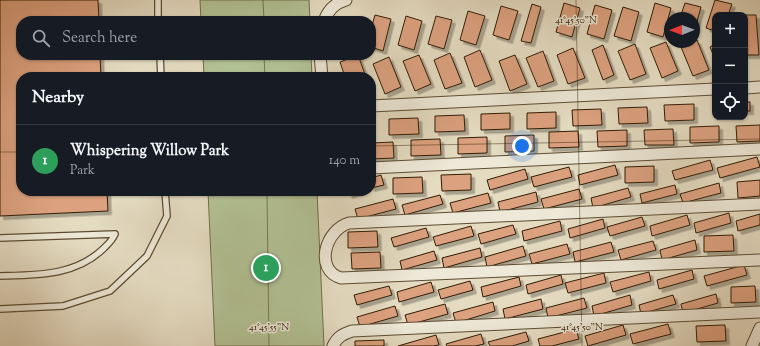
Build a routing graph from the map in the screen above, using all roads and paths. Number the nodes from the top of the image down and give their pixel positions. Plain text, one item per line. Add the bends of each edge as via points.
1 (158, 0) edge
2 (346, 0) edge
3 (158, 16) edge
4 (327, 16) edge
5 (160, 60) edge
6 (320, 60) edge
7 (161, 72) edge
8 (322, 72) edge
9 (760, 87) edge
10 (748, 88) edge
11 (712, 89) edge
12 (376, 106) edge
13 (760, 149) edge
14 (376, 168) edge
15 (166, 196) edge
16 (760, 204) edge
17 (0, 238) edge
18 (760, 260) edge
19 (0, 276) edge
20 (0, 309) edge
21 (760, 312) edge
22 (760, 328) edge
23 (333, 346) edge
24 (752, 346) edge

1 - 3 lane
2 - 4 street via 338,2
5 - 7 lane
6 - 8 street
9 - 10 street
11 - 12 street
13 - 14 street
15 - 20 lane via 166,216 147,256 110,291 63,306
16 - 18 street via 349,223 331,236 326,256 331,272 341,278
17 - 19 lane via 115,234 113,240 96,255 76,267 46,274
21 - 23 street via 352,331 337,338
22 - 24 street

